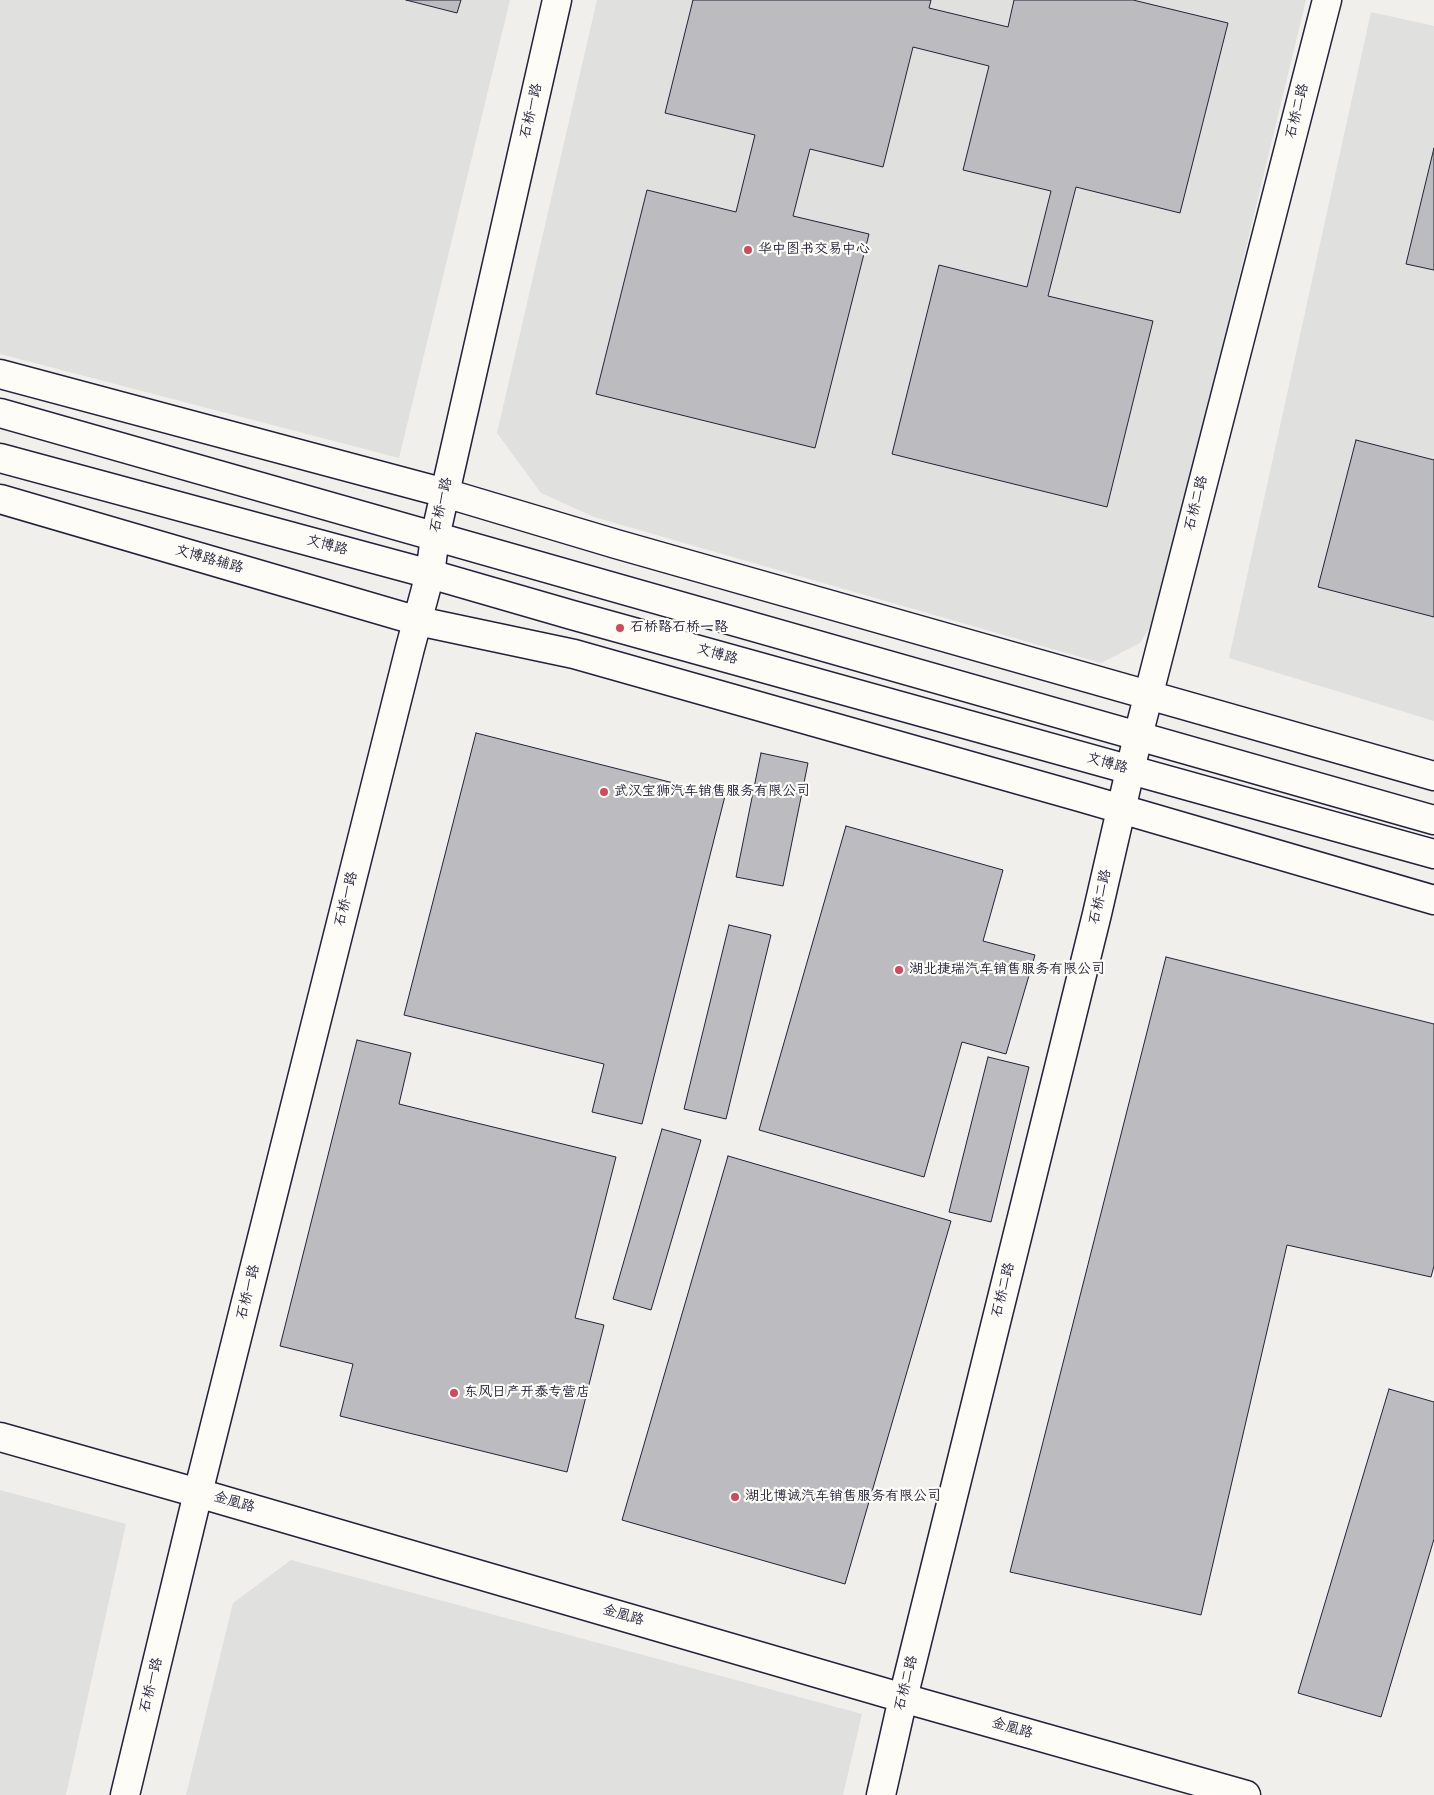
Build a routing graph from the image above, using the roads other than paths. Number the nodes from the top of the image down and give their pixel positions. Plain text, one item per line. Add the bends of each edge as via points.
1 (557, 0) edge
2 (1327, 0) edge
3 (0, 374) edge
4 (0, 413) edge
5 (0, 458) edge
6 (445, 493) junction
7 (0, 499) edge
8 (435, 537) junction
9 (430, 574) junction
10 (418, 621) junction
11 (1149, 695) junction
12 (1138, 736) junction
13 (1130, 770) junction
14 (1434, 776) edge
15 (1121, 809) junction
16 (1434, 820) edge
17 (1434, 854) edge
18 (1434, 900) edge
19 (0, 1437) edge
20 (198, 1493) junction
21 (903, 1698) junction
22 (125, 1795) edge
23 (880, 1795) edge
24 (1246, 1795) edge

1 - 6 street, 石桥一路
2 - 11 street, 石桥二路
3 - 6 street
4 - 8 street
5 - 9 street, 文博路
6 - 8 street, 石桥一路
6 - 11 street
7 - 10 street, 文博路辅路
8 - 9 street, 石桥一路
8 - 12 street
9 - 10 street, 石桥一路
9 - 13 street, 文博路
10 - 15 street, 文博路辅路 via 574,654
10 - 20 street, 石桥一路
11 - 12 street, 石桥二路
11 - 14 street
12 - 13 street, 石桥二路
12 - 16 street
13 - 15 street, 石桥二路
13 - 17 street, 文博路
15 - 18 street, 文博路辅路
15 - 21 street, 石桥二路
19 - 20 street, 金凰路
20 - 21 street, 金凰路
20 - 22 street, 石桥一路
21 - 23 street, 石桥二路
21 - 24 street, 金凰路

